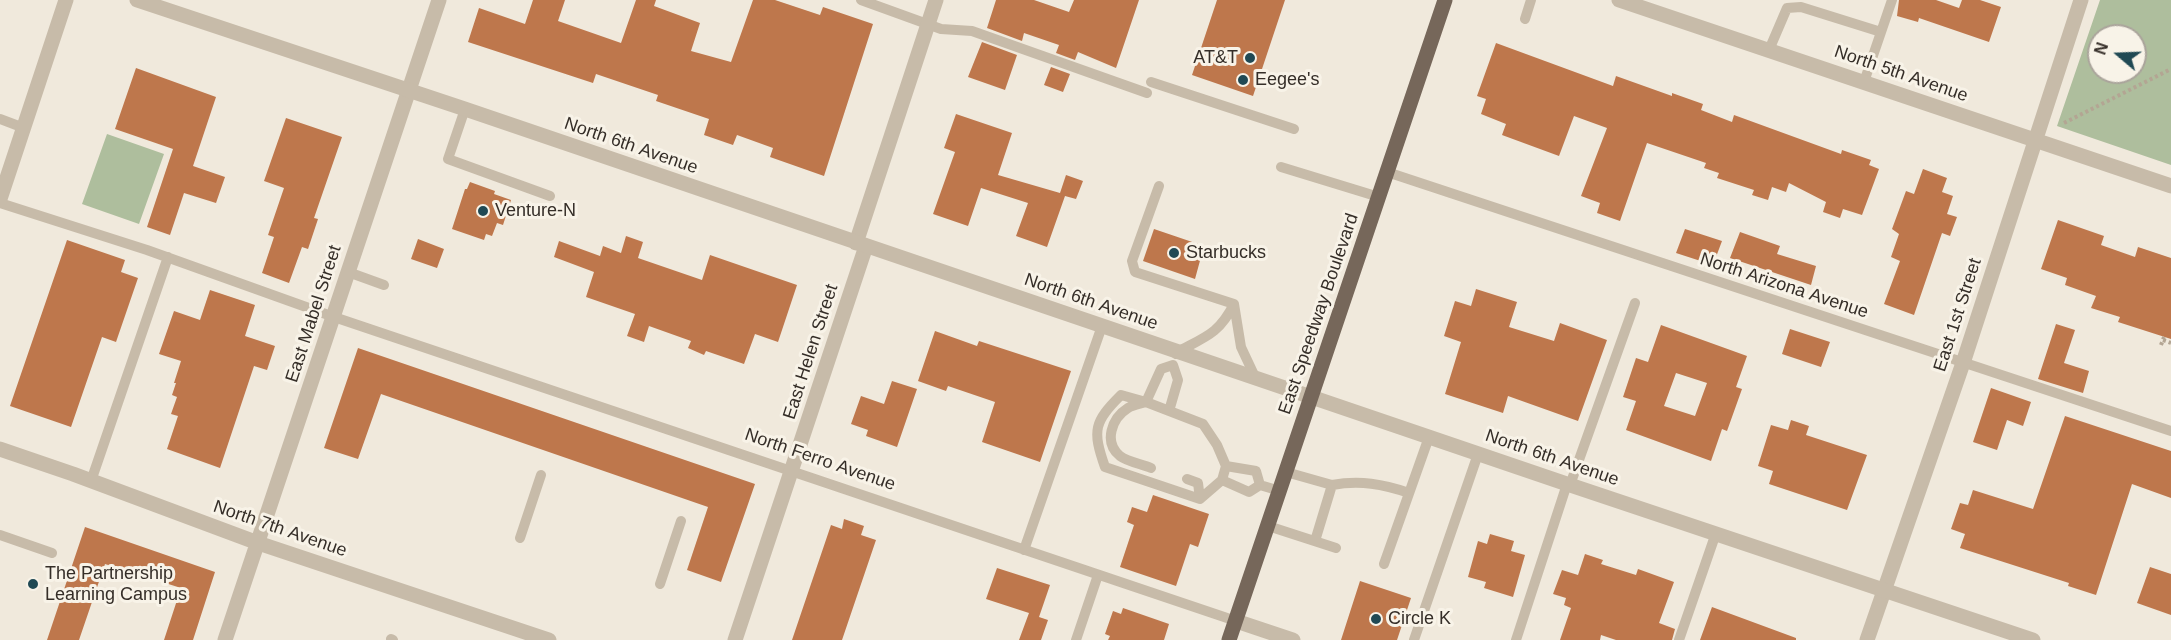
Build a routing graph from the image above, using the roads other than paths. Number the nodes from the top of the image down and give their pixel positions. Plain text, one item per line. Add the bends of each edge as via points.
1 (66, 0) edge
2 (137, 0) edge
3 (439, 0) edge
4 (861, 0) edge
5 (936, 0) edge
6 (1444, 0) edge
7 (1531, 0) edge
8 (1892, 0) edge
9 (2081, 0) edge
10 (1626, 1) edge
11 (1525, 19) dead end
12 (928, 24) junction
13 (1881, 32) junction
14 (1769, 50) junction
15 (1864, 82) junction
16 (408, 90) junction
17 (465, 109) junction
18 (0, 119) edge
19 (24, 128) junction
20 (1294, 129) dead end
21 (2037, 140) junction
22 (1281, 167) dead end
23 (1387, 172) junction
24 (1159, 186) dead end
25 (2171, 186) edge
26 (550, 196) dead end
27 (1379, 197) junction
28 (0, 201) edge
29 (861, 244) junction
30 (168, 257) junction
31 (348, 272) junction
32 (384, 285) dead end
33 (1635, 303) dead end
34 (1234, 304) junction
35 (334, 317) junction
36 (1102, 326) junction
37 (1175, 358) junction
38 (1963, 363) junction
39 (1256, 379) junction
40 (1311, 397) junction
41 (1146, 402) junction
42 (1169, 411) junction
43 (2171, 431) edge
44 (1429, 437) junction
45 (0, 449) edge
46 (1478, 454) junction
47 (1226, 466) junction
48 (1151, 468) dead end
49 (792, 471) junction
50 (1286, 472) junction
51 (541, 475) dead end
52 (1187, 479) dead end
53 (1222, 480) junction
54 (91, 481) junction
55 (1260, 485) junction
56 (1332, 485) junction
57 (1569, 485) junction
58 (1280, 491) junction
59 (1409, 493) junction
60 (1200, 499) junction
61 (681, 521) dead end
62 (1268, 526) junction
63 (1716, 533) junction
64 (0, 535) edge
65 (520, 538) dead end
66 (1315, 541) junction
67 (258, 543) junction
68 (1336, 548) dead end
69 (1024, 550) junction
70 (52, 553) dead end
71 (1384, 564) dead end
72 (1098, 575) junction
73 (660, 584) dead end
74 (1884, 590) junction
75 (1236, 621) junction
76 (545, 639) edge
77 (225, 640) edge
78 (735, 640) edge
79 (1076, 640) edge
80 (1229, 640) edge
81 (1293, 640) edge
82 (1414, 640) edge
83 (1516, 640) edge
84 (1678, 640) edge
85 (1867, 640) edge
86 (2034, 640) edge

1 - 19 street
2 - 16 street, North 6th Avenue
3 - 16 street, East Mabel Street
4 - 12 lane
5 - 12 street, East Helen Street
6 - 23 main road, East Speedway Boulevard
7 - 11 lane
8 - 13 lane
9 - 21 street, East 1st Street
10 - 14 street, North 5th Avenue
12 - 20 lane via 972,31
12 - 29 street, East Helen Street
13 - 14 lane via 1801,7 1787,8
13 - 15 lane
14 - 15 street, North 5th Avenue
15 - 21 street, North 5th Avenue
16 - 17 street, North 6th Avenue
16 - 31 street, East Mabel Street
17 - 26 lane via 448,159
17 - 29 street, North 6th Avenue
18 - 19 lane
19 - 28 street
21 - 25 street, North 5th Avenue
21 - 38 street, East 1st Street
22 - 27 lane
23 - 27 main road, East Speedway Boulevard
23 - 38 lane, North Arizona Avenue
24 - 34 lane via 1132,261 1135,272
27 - 40 main road, East Speedway Boulevard
28 - 30 lane, North Ferro Avenue
29 - 36 street, North 6th Avenue
29 - 49 street, East Helen Street
30 - 35 lane, North Ferro Avenue
30 - 54 lane
31 - 32 lane
31 - 35 street, East Mabel Street
33 - 57 lane
34 - 37 lane via 1215,331
34 - 39 lane via 1241,347
35 - 49 lane, North Ferro Avenue
35 - 67 street, East Mabel Street
36 - 37 street, North 6th Avenue
36 - 69 lane
37 - 39 street, North 6th Avenue
37 - 41 lane via 1161,369
37 - 42 lane via 1178,380
38 - 43 lane, North Arizona Avenue
38 - 74 street, East 1st Street
39 - 40 street, North 6th Avenue
40 - 44 street, North 6th Avenue
40 - 50 main road, East Speedway Boulevard
41 - 42 lane
41 - 48 lane via 1128,407 1110,433 1121,456
41 - 60 lane via 1121,395 1104,413 1096,443 1105,467
42 - 47 lane via 1203,424
44 - 46 street, North 6th Avenue
44 - 59 lane
45 - 54 street, North 7th Avenue
46 - 57 street, North 6th Avenue
46 - 82 lane
47 - 53 lane
47 - 55 lane via 1257,471
49 - 69 lane, North Ferro Avenue
49 - 78 street, East Helen Street
50 - 56 lane
50 - 58 main road, East Speedway Boulevard
51 - 65 lane
52 - 60 lane via 1198,483
53 - 55 lane via 1249,492
53 - 60 lane
54 - 67 street, North 7th Avenue
55 - 58 lane
56 - 59 lane via 1364,481
56 - 66 lane
57 - 63 street, North 6th Avenue
57 - 83 lane
58 - 62 main road, East Speedway Boulevard
59 - 71 lane
61 - 73 lane
62 - 66 lane
62 - 75 main road, East Speedway Boulevard
63 - 74 street, North 6th Avenue
63 - 84 lane
64 - 70 lane
66 - 68 lane
67 - 76 street, North 7th Avenue
67 - 77 street, East Mabel Street
69 - 72 lane, North Ferro Avenue
72 - 75 lane, North Ferro Avenue
72 - 79 lane
74 - 85 street, East 1st Street
74 - 86 street, North 6th Avenue
75 - 80 main road, East Speedway Boulevard
75 - 81 street, North Ferro Avenue

